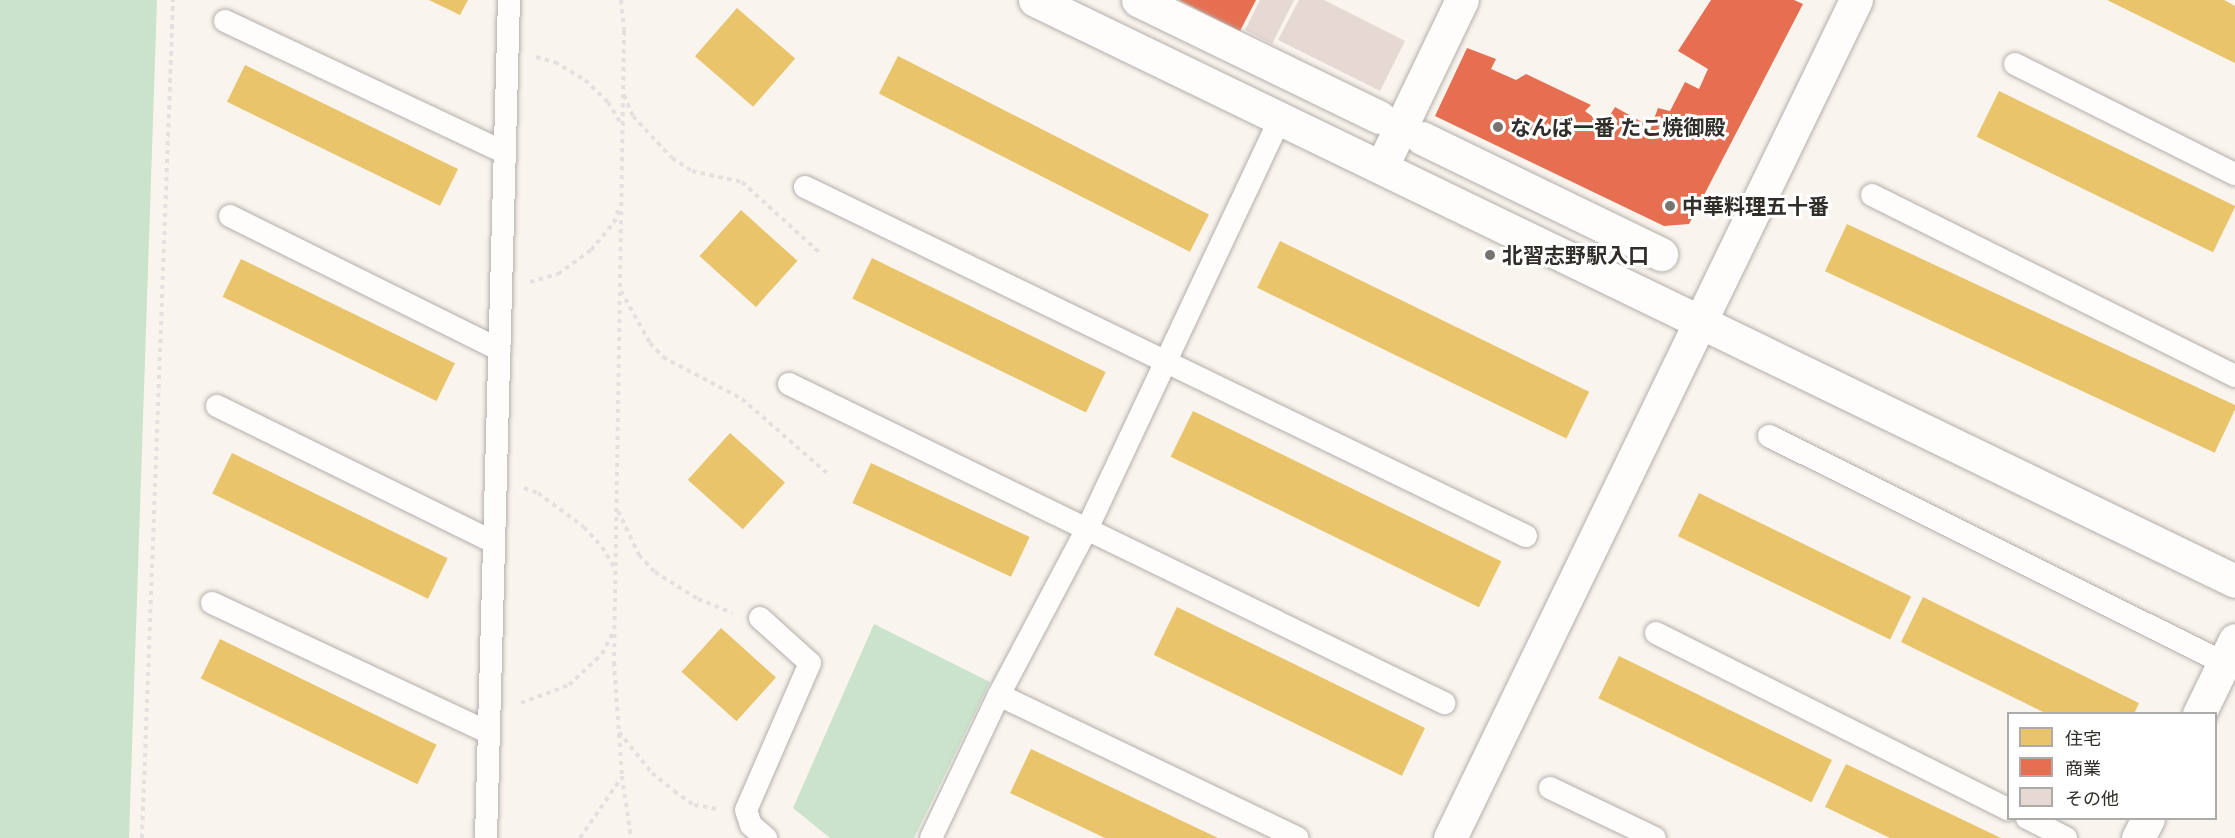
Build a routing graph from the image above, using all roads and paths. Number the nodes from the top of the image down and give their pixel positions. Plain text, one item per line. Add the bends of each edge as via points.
1 (173, 0) edge
2 (509, 0) edge
3 (621, 0) edge
4 (1035, 0) edge
5 (1138, 0) edge
6 (1462, 0) edge
7 (1856, 0) edge
8 (225, 21) dead end
9 (526, 56) dead end
10 (2015, 64) dead end
11 (623, 94) junction
12 (1379, 117) dead end
13 (1280, 119) junction
14 (623, 129) junction
15 (1422, 138) dead end
16 (504, 152) junction
17 (1382, 166) junction
18 (2235, 174) edge
19 (805, 187) dead end
20 (1872, 195) dead end
21 (622, 202) junction
22 (230, 216) dead end
23 (820, 253) dead end
24 (1661, 254) dead end
25 (523, 282) dead end
26 (620, 289) junction
27 (1699, 321) junction
28 (500, 350) junction
29 (1164, 363) junction
30 (2235, 376) edge
31 (789, 384) dead end
32 (217, 406) dead end
33 (1769, 436) dead end
34 (829, 475) dead end
35 (521, 487) dead end
36 (616, 507) junction
37 (1086, 531) junction
38 (1526, 536) dead end
39 (493, 542) junction
40 (616, 571) junction
41 (2235, 580) edge
42 (212, 603) dead end
43 (751, 617) joint
44 (614, 629) junction
45 (1656, 633) dead end
46 (2230, 651) edge
47 (999, 695) junction
48 (1444, 703) dead end
49 (515, 704) dead end
50 (2200, 712) edge
51 (619, 731) junction
52 (488, 732) junction
53 (622, 777) junction
54 (1550, 788) dead end
55 (2007, 808) edge
56 (721, 810) dead end
57 (2029, 820) edge
58 (2147, 820) edge
59 (142, 838) edge
60 (486, 838) edge
61 (580, 838) edge
62 (631, 838) edge
63 (766, 838) edge
64 (931, 838) edge
65 (1298, 838) edge
66 (1450, 838) edge
67 (1655, 838) edge
68 (2066, 838) edge
69 (2138, 838) edge

1 - 59 path
2 - 16 lane
3 - 11 path
4 - 13 street
5 - 12 street
6 - 17 street
7 - 27 street
8 - 16 lane
9 - 14 path via 555,62 585,80 608,102
10 - 18 lane
11 - 14 path
11 - 23 path via 633,116 672,158 692,171 742,182
13 - 17 street
13 - 29 lane
14 - 21 path
15 - 24 street
16 - 28 lane
17 - 27 street
19 - 29 lane
20 - 30 lane
21 - 25 path via 614,223 591,250 558,274 541,281
21 - 26 path
22 - 28 lane
26 - 34 path via 650,343 663,357 742,399
26 - 36 path
27 - 41 street
27 - 66 street
28 - 39 lane
29 - 37 lane
29 - 38 lane
31 - 37 lane
32 - 39 lane
33 - 46 lane
35 - 40 path via 538,493 584,527
36 - 40 path
36 - 43 path via 639,555 655,572 698,599
37 - 47 lane
37 - 48 lane
39 - 52 lane
40 - 44 path
42 - 52 lane
43 - 63 lane via 810,663 746,810 751,825
44 - 49 path via 602,654 569,685
44 - 51 path
45 - 55 lane
46 - 50 street
47 - 64 lane
47 - 65 lane
51 - 53 path
51 - 56 path via 637,756 674,791 694,805
52 - 60 lane
53 - 61 path
53 - 62 path
54 - 67 lane
57 - 68 lane
58 - 69 street

